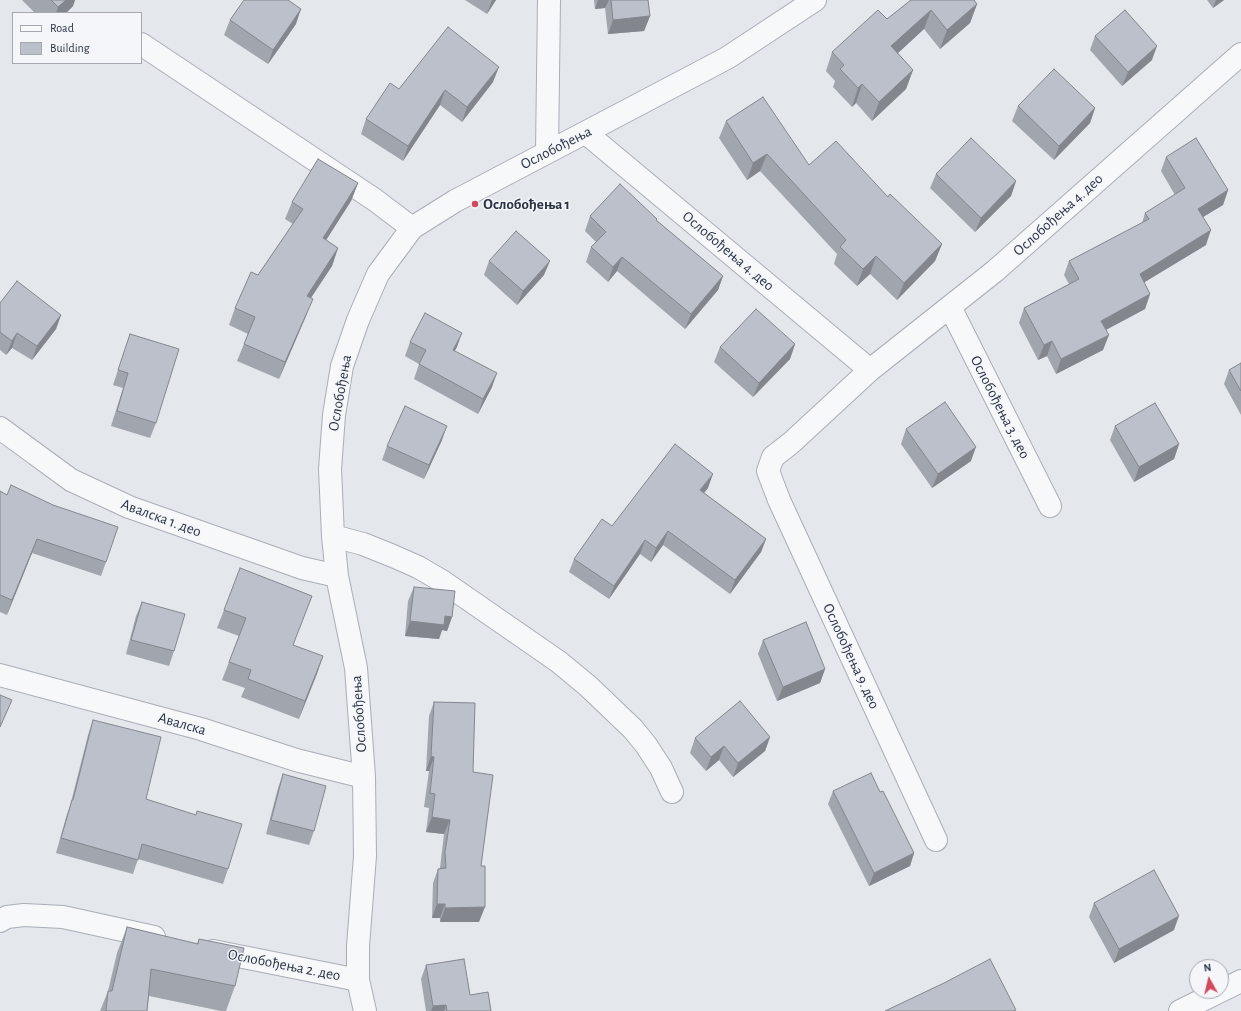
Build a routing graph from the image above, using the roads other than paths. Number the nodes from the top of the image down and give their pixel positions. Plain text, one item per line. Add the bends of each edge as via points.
1 (549, 0) edge
2 (815, 0) edge
3 (142, 45) edge
4 (1241, 54) edge
5 (586, 133) junction
6 (547, 152) junction
7 (412, 228) junction
8 (950, 307) junction
9 (870, 370) junction
10 (0, 428) edge
11 (768, 471) joint
12 (1050, 506) dead end
13 (333, 536) junction
14 (337, 576) junction
15 (0, 675) edge
16 (364, 777) junction
17 (672, 792) dead end
18 (936, 840) dead end
19 (0, 921) edge
20 (172, 942) edge
21 (195, 947) edge
22 (358, 980) junction
23 (1241, 981) edge
24 (365, 1011) edge
25 (1180, 1011) edge

1 - 6 street
2 - 5 street, Ослобођења via 727,58
3 - 7 street via 375,200
4 - 8 street, Ослобођења 4. део via 995,271
5 - 6 street, Ослобођења
5 - 9 street, Ослобођења 4. део
6 - 7 street, Ослобођења
7 - 13 street, Ослобођења via 378,274 342,366 334,415 330,469
8 - 9 street, Ослобођења 4. део
8 - 12 street, Ослобођења 3. део
9 - 11 street, Ослобођења 4. део via 773,457
10 - 14 street, Авалска 1. део via 71,480 129,507 302,568
11 - 18 street, Ослобођења 9. део via 779,500
13 - 14 street, Ослобођења
13 - 17 street via 363,544 418,567 559,662 633,729 661,768
14 - 16 street, Ослобођења via 356,668
15 - 16 street, Авалска via 201,729 296,760
16 - 22 street, Ослобођења via 365,856
19 - 20 street via 7,917 24,915 63,917
21 - 22 street, Ослобођења 2. део
22 - 24 street, Ослобођења
23 - 25 street

